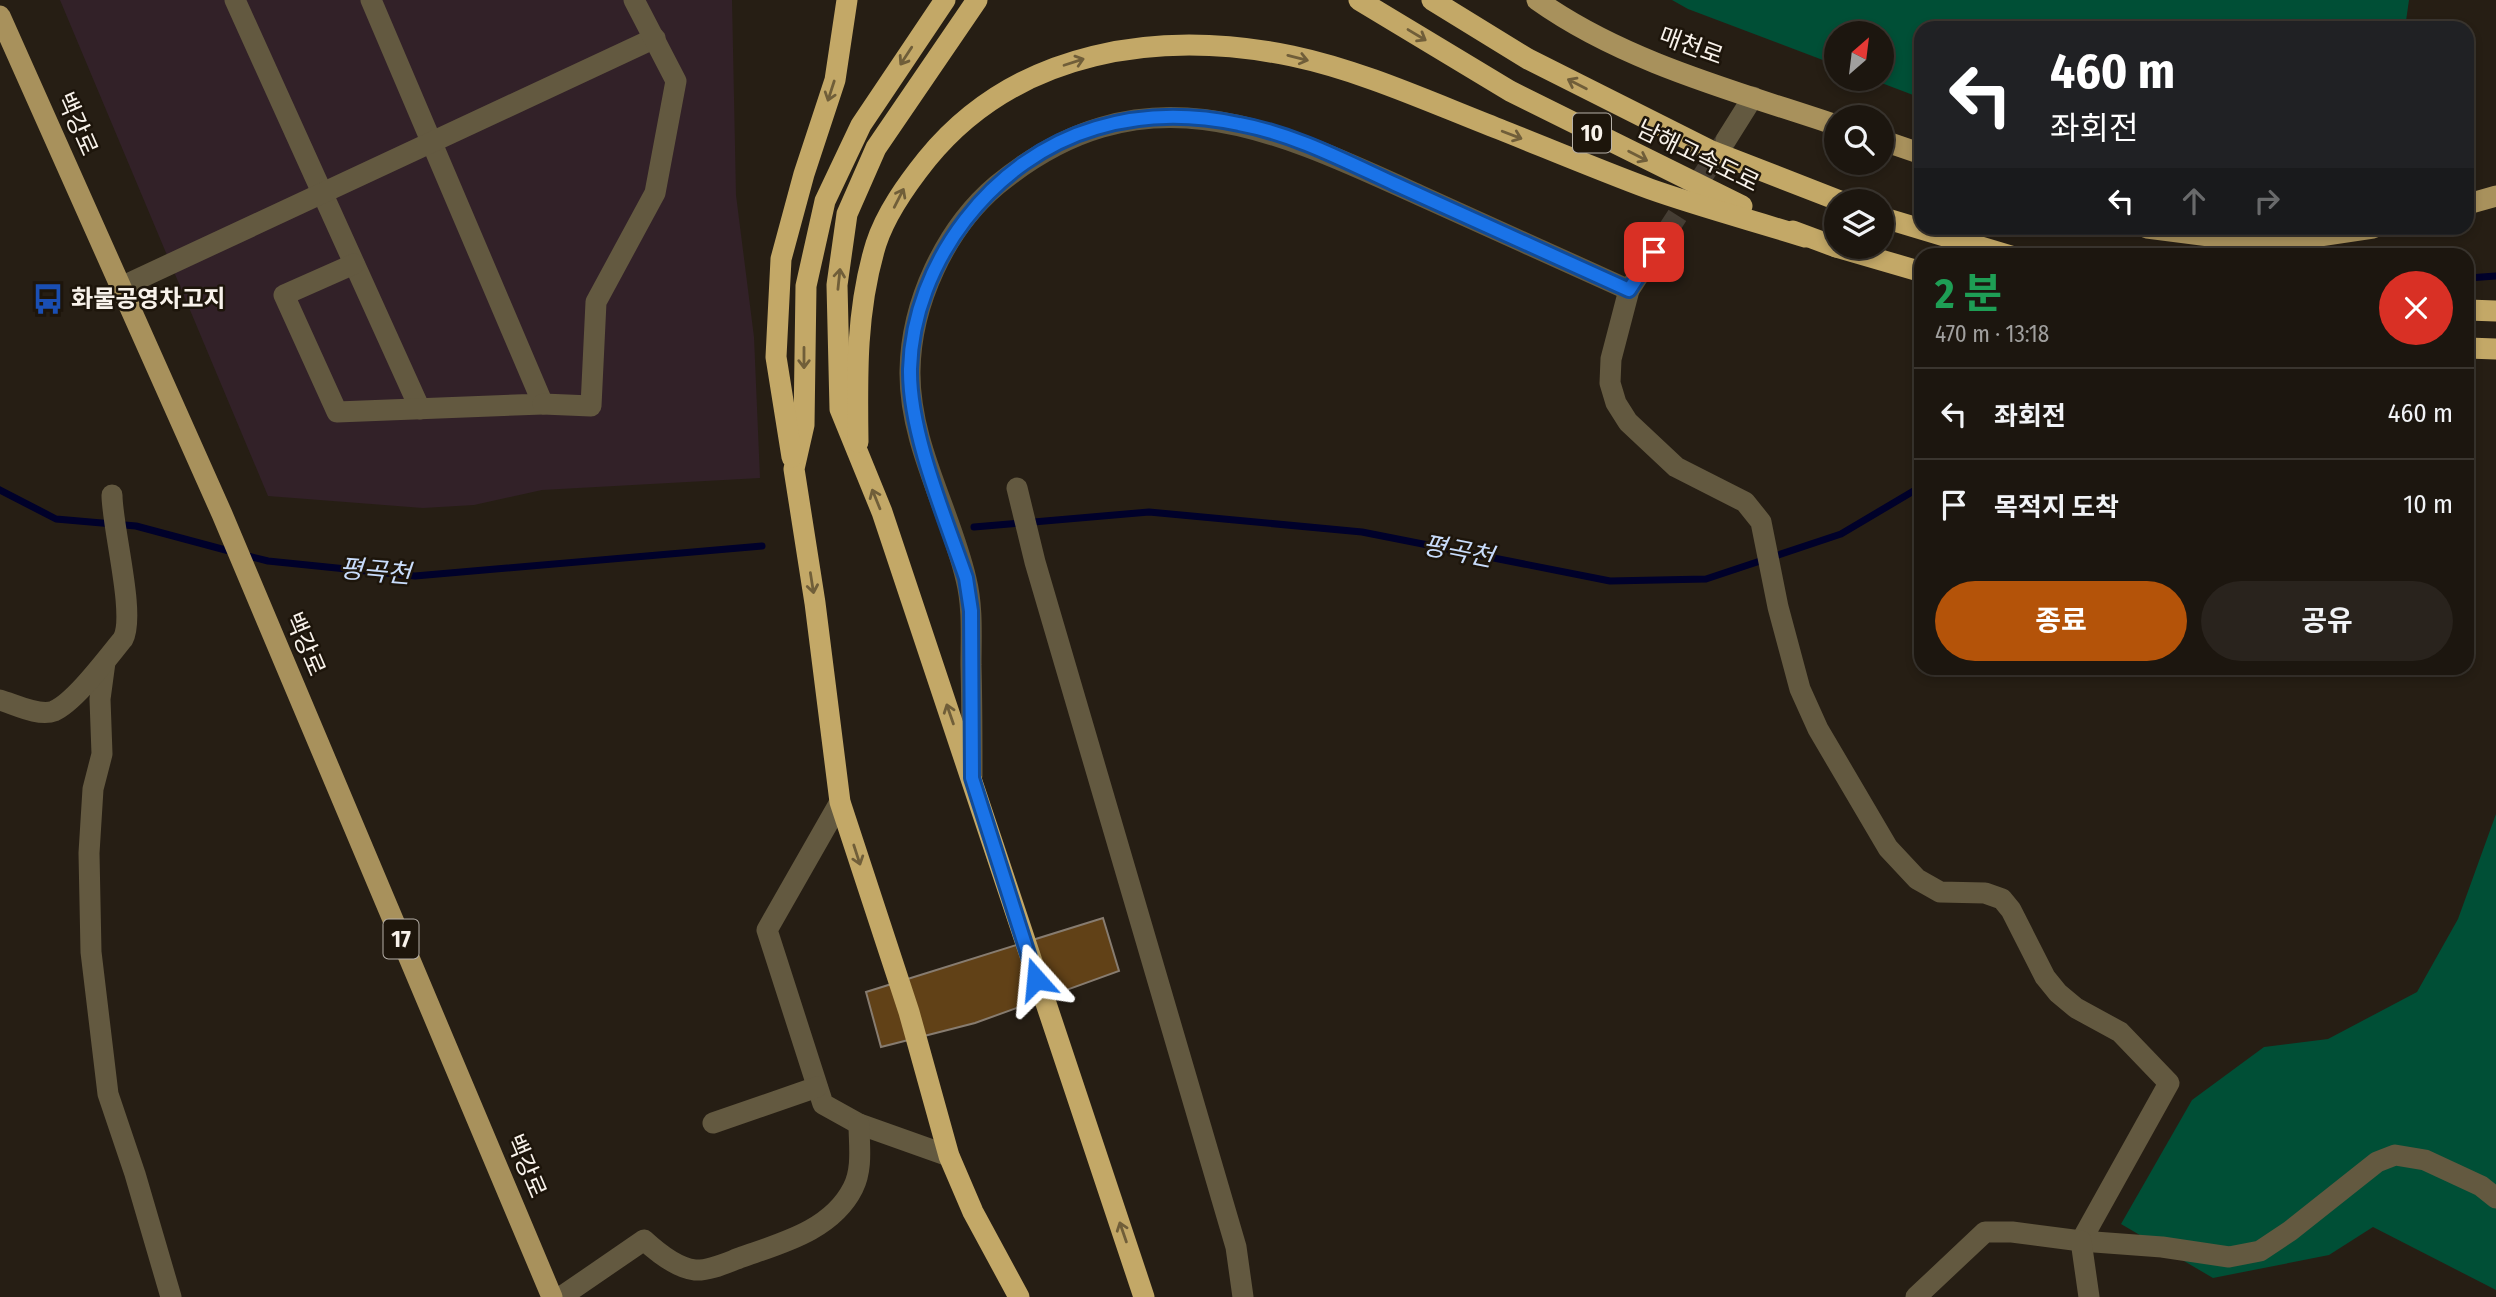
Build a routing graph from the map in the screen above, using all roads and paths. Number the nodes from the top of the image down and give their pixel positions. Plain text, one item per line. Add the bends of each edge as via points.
1 (235, 0) edge
2 (371, 0) edge
3 (634, 0) edge
4 (846, 0) edge
5 (945, 0) edge
6 (976, 0) edge
7 (1359, 0) edge
8 (1432, 0) edge
9 (1536, 0) edge
10 (0, 16) edge
11 (655, 38) junction
12 (1753, 97) junction
13 (1824, 121) edge
14 (1726, 140) tunnel mouth
15 (431, 143) junction
16 (1894, 144) edge
17 (1914, 151) edge
18 (322, 193) junction
19 (1824, 195) edge
20 (2496, 196) edge
21 (2474, 202) edge
22 (1894, 221) edge
23 (1914, 227) edge
24 (1666, 233) tunnel mouth
25 (1941, 235) edge
26 (2202, 235) edge
27 (2326, 235) edge
28 (1805, 237) junction
29 (1824, 243) edge
30 (1984, 248) edge
31 (1877, 259) edge
32 (354, 264) junction
33 (1914, 270) edge
34 (121, 287) junction
35 (1629, 290) junction
36 (2474, 310) edge
37 (2496, 310) edge
38 (2474, 348) edge
39 (2496, 349) edge
40 (543, 404) junction
41 (419, 409) junction
42 (859, 455) junction
43 (794, 469) junction
44 (1017, 488) dead end
45 (112, 500) dead end
46 (104, 662) junction
47 (0, 700) edge
48 (972, 778) junction
49 (840, 802) junction
50 (817, 1087) junction
51 (713, 1123) dead end
52 (859, 1124) junction
53 (949, 1156) junction
54 (2496, 1198) edge
55 (2081, 1241) junction
56 (171, 1297) edge
57 (552, 1297) edge
58 (561, 1297) edge
59 (1019, 1297) edge
60 (1144, 1297) edge
61 (1243, 1297) edge
62 (1916, 1297) edge
63 (2089, 1297) edge

1 - 18 street
2 - 15 street
3 - 11 street
4 -> 43 highway via 835,79 781,259 776,357
5 -> 43 highway via 861,125 825,201 806,286 804,425
42 -> 6 highway via 840,409 837,285 847,214 876,148
7 -> 28 highway, 남해고속도로 / 10 via 1510,91
19 -> 8 highway, 남해고속도로 / 10 via 1696,144 1528,59
9 - 12 main road, 매천로 via 1567,21 1642,57
10 - 34 main road, 백강로 / 17
11 - 15 street
11 - 40 street via 676,81 655,193 596,302 590,406
12 - 13 main road, 매천로
12 - 14 street
15 - 18 street
15 - 40 street
16 - 17 main road
18 - 32 street
18 - 34 street
20 - 21 main road
22 - 23 highway
24 - 35 street
25 - 30 highway
26 - 27 main road via 2233,239
28 - 29 highway, 남해고속도로 / 10
42 -> 28 highway via 861,308 877,242 905,187 943,139 988,100 1039,73 1101,53 1165,45 1227,46 1294,57 1359,76 1651,189
31 - 33 highway, 남해고속도로 / 10
32 - 41 street
32 - 41 street via 284,295 289,307 337,412
34 - 57 main road, 백강로 / 17 via 222,514
35 - 48 street via 1316,148 1241,124 1181,116 1135,119 1094,128 1028,162 987,194 949,241 920,308 911,357 911,389 921,442 966,578 971,611
35 - 55 street via 1611,359 1610,383 1616,403 1628,422 1676,467 1745,502 1761,522 1800,689 1818,729 1888,848 1917,879 1940,892 1985,893 2002,899 2058,993 2120,1032 2169,1083
36 - 37 highway
38 - 39 highway
40 - 41 street
48 -> 42 highway
43 -> 49 highway
44 - 61 street via 1034,562 1236,1247
45 - 46 street via 127,631
46 - 47 street via 53,711
46 - 56 street via 102,754 93,789 89,853 91,952 108,1094
60 -> 48 highway
49 - 50 street via 767,930
49 -> 53 highway via 909,1012
50 - 51 street
50 - 52 street via 823,1104
52 - 53 street
52 - 58 street via 860,1169 854,1187 820,1224 792,1239 695,1270 676,1263 644,1240
53 - 59 highway
54 - 55 street via 2481,1186 2425,1160 2395,1155 2377,1162 2260,1251 2229,1257
55 - 62 street via 1985,1233
55 - 63 street

